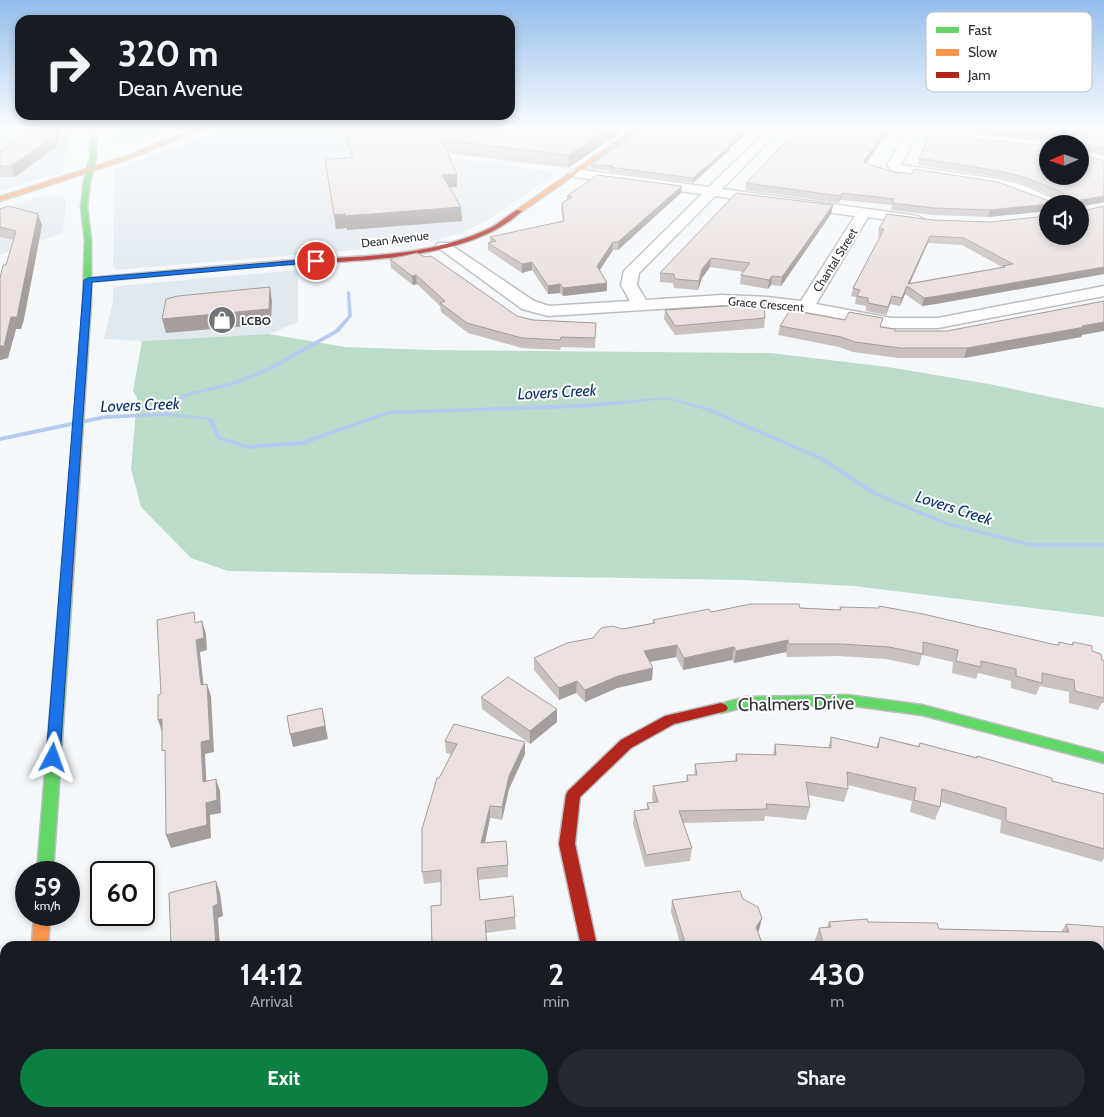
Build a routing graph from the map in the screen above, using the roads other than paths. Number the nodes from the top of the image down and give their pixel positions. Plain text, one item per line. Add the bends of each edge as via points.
1 (60, 179) edge
2 (88, 179) edge
3 (566, 179) edge
4 (619, 179) edge
5 (725, 179) edge
6 (976, 179) edge
7 (712, 192) junction
8 (3, 198) edge
9 (1039, 198) edge
10 (84, 207) junction
11 (864, 213) junction
12 (932, 222) edge
13 (443, 246) junction
14 (88, 280) junction
15 (1104, 291) edge
16 (641, 305) junction
17 (806, 307) junction
18 (1104, 758) edge
19 (46, 861) edge
20 (41, 926) edge
21 (40, 941) edge
22 (588, 941) edge

1 - 8 main road
2 - 10 main road
3 - 13 main road, Dean Avenue via 500,225 478,236
4 - 7 street
5 - 7 street
6 - 9 street via 997,182
7 - 11 street
7 - 16 street via 632,271 628,278 630,287
8 - 10 main road via 68,192 78,196 78,203
10 - 14 main road
11 - 12 street
11 - 17 street, Chantal Street
13 - 14 main road, Dean Avenue via 392,254
13 - 16 street, Grace Crescent via 537,309 561,312
14 - 19 main road
15 - 17 street, Grace Crescent via 922,324 891,323
16 - 17 street, Grace Crescent via 722,300
18 - 22 main road, Chalmers Drive via 922,710 847,700 746,702 670,720 626,744 573,795 567,844
20 - 21 main road

